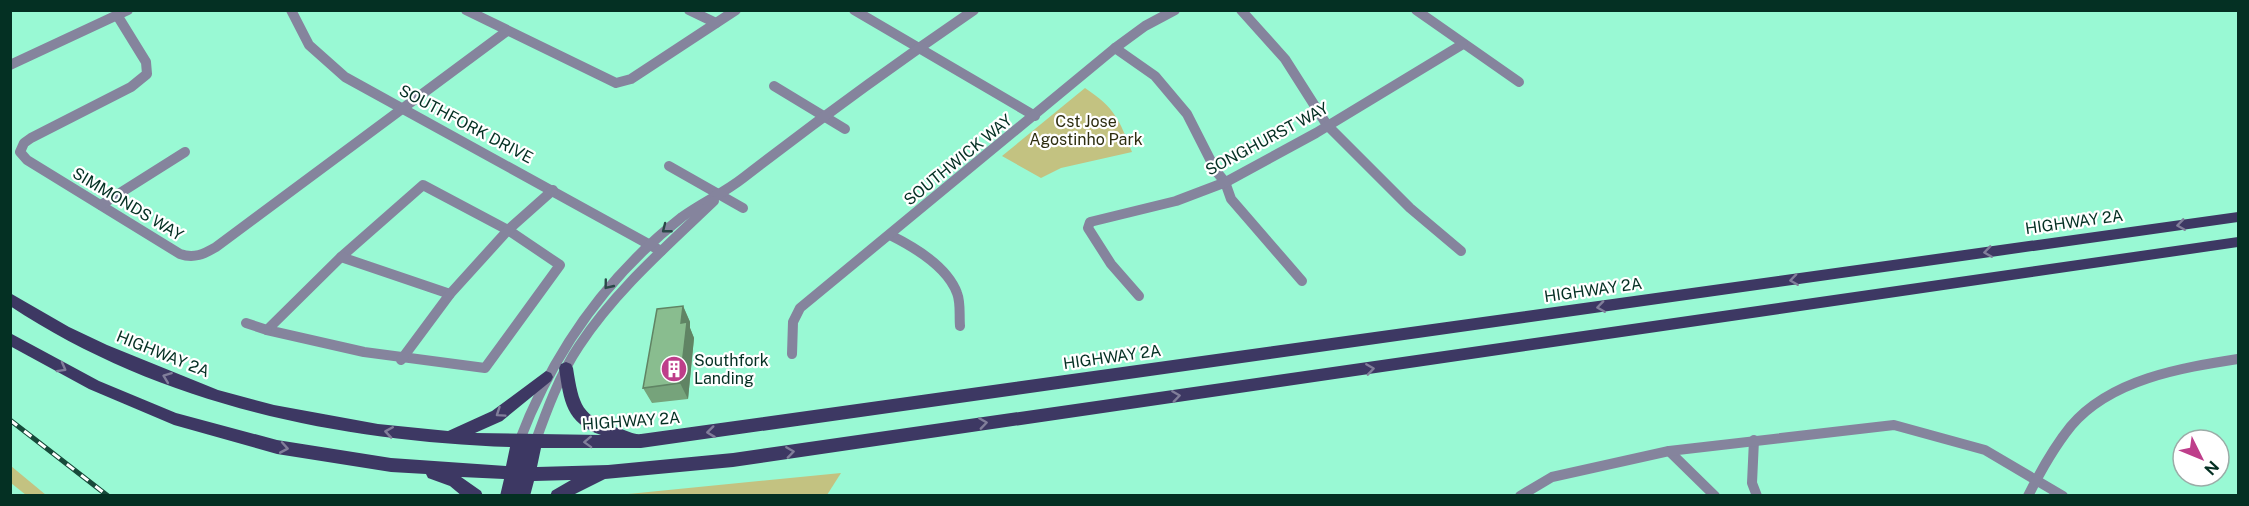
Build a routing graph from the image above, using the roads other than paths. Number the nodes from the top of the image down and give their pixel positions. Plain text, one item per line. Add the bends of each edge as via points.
1 (128, 10) edge
2 (291, 10) edge
3 (466, 10) edge
4 (689, 10) edge
5 (736, 10) edge
6 (854, 10) edge
7 (974, 10) edge
8 (1175, 10) edge
9 (1241, 10) edge
10 (1416, 10) edge
11 (117, 15) junction
12 (716, 23) junction
13 (507, 31) junction
14 (1463, 44) junction
15 (918, 48) junction
16 (1115, 48) junction
17 (10, 65) edge
18 (1519, 82) dead end
19 (774, 86) dead end
20 (401, 108) junction
21 (825, 116) junction
22 (1035, 116) junction
23 (1327, 125) junction
24 (845, 129) dead end
25 (186, 152) dead end
26 (669, 166) dead end
27 (1225, 182) junction
28 (554, 190) junction
29 (721, 195) junction
30 (101, 205) junction
31 (743, 208) dead end
32 (2238, 217) edge
33 (508, 230) junction
34 (890, 235) junction
35 (2238, 242) edge
36 (649, 243) junction
37 (661, 250) junction
38 (1461, 250) dead end
39 (341, 257) junction
40 (1302, 281) dead end
41 (450, 294) junction
42 (1139, 296) dead end
43 (10, 298) edge
44 (246, 323) dead end
45 (960, 326) dead end
46 (267, 330) junction
47 (10, 339) edge
48 (792, 354) dead end
49 (2238, 359) edge
50 (401, 360) junction
51 (566, 368) junction
52 (546, 377) junction
53 (447, 438) junction
54 (1754, 440) junction
55 (640, 441) junction
56 (519, 442) junction
57 (535, 443) junction
58 (1669, 451) junction
59 (417, 467) junction
60 (608, 472) junction
61 (518, 474) junction
62 (2036, 480) junction
63 (475, 495) edge
64 (508, 495) edge
65 (522, 495) edge
66 (558, 495) edge
67 (1520, 495) edge
68 (1715, 495) edge
69 (1756, 495) edge
70 (2028, 495) edge
71 (2063, 495) edge

1 - 11 street
2 - 20 street, SOUTHFORK DRIVE via 309,45 320,57 351,81
3 - 13 street
4 - 12 street
5 - 12 street
6 - 15 street
7 - 15 street
8 - 16 street, SOUTHWICK WAY
9 - 23 street via 1285,59
10 - 14 street
11 - 17 street
11 - 30 street, SIMMONDS WAY via 146,62 147,74 131,87 31,138 20,152
12 - 13 street via 631,79 616,83
13 - 20 street, SIMMONDS WAY
14 - 18 street
14 - 23 street, SONGHURST WAY
15 - 21 street
15 - 22 street
16 - 22 street, SOUTHWICK WAY
16 - 27 street via 1155,76 1187,114
19 - 21 street
20 - 28 street, SOUTHFORK DRIVE
20 - 30 street, SIMMONDS WAY via 200,255 180,254
21 - 24 street
21 - 29 street
22 - 34 street, SOUTHWICK WAY
23 - 27 street, SONGHURST WAY
23 - 38 street via 1410,208
25 - 30 street
26 - 29 street
27 - 40 street via 1231,199
27 - 42 street, SONGHURST WAY via 1177,201 1090,222 1088,228 1106,257
28 - 33 street
28 - 36 street, SOUTHFORK DRIVE
29 - 31 street
29 -> 36 street via 684,215
29 - 37 street
32 -> 55 main road, HIGHWAY 2A
33 - 39 street via 423,185
33 - 41 street
33 - 50 street via 560,265 485,368
34 - 45 street via 922,254 946,276 957,294
34 - 48 street, SOUTHWICK WAY via 800,308 793,322
60 -> 35 main road via 733,460
36 - 37 street, SOUTHFORK DRIVE
36 -> 52 street via 611,281 572,332
37 - 51 street via 617,298
39 - 41 street
39 - 46 street
41 - 50 street
53 -> 43 main road, HIGHWAY 2A via 298,417 222,398 124,360 37,317
44 - 46 street
46 - 50 street
47 -> 59 main road via 94,385 174,419 277,447
49 - 62 street via 2183,367 2115,392 2076,419
51 - 55 main road via 570,399 582,419
51 - 57 street
52 -> 53 main road via 497,416
52 - 56 street
53 - 56 main road, HIGHWAY 2A
54 - 58 street
54 - 62 street via 1894,424 1985,450
54 - 69 street via 1752,483
55 -> 57 main road, HIGHWAY 2A
56 - 57 main road, HIGHWAY 2A
56 - 61 main road
57 - 61 main road
58 - 67 street via 1552,477
58 - 68 street
59 - 61 main road
59 - 63 main road via 455,481
60 - 61 main road
60 - 66 main road
61 - 64 main road
61 - 65 main road
62 - 70 street
62 - 71 street

